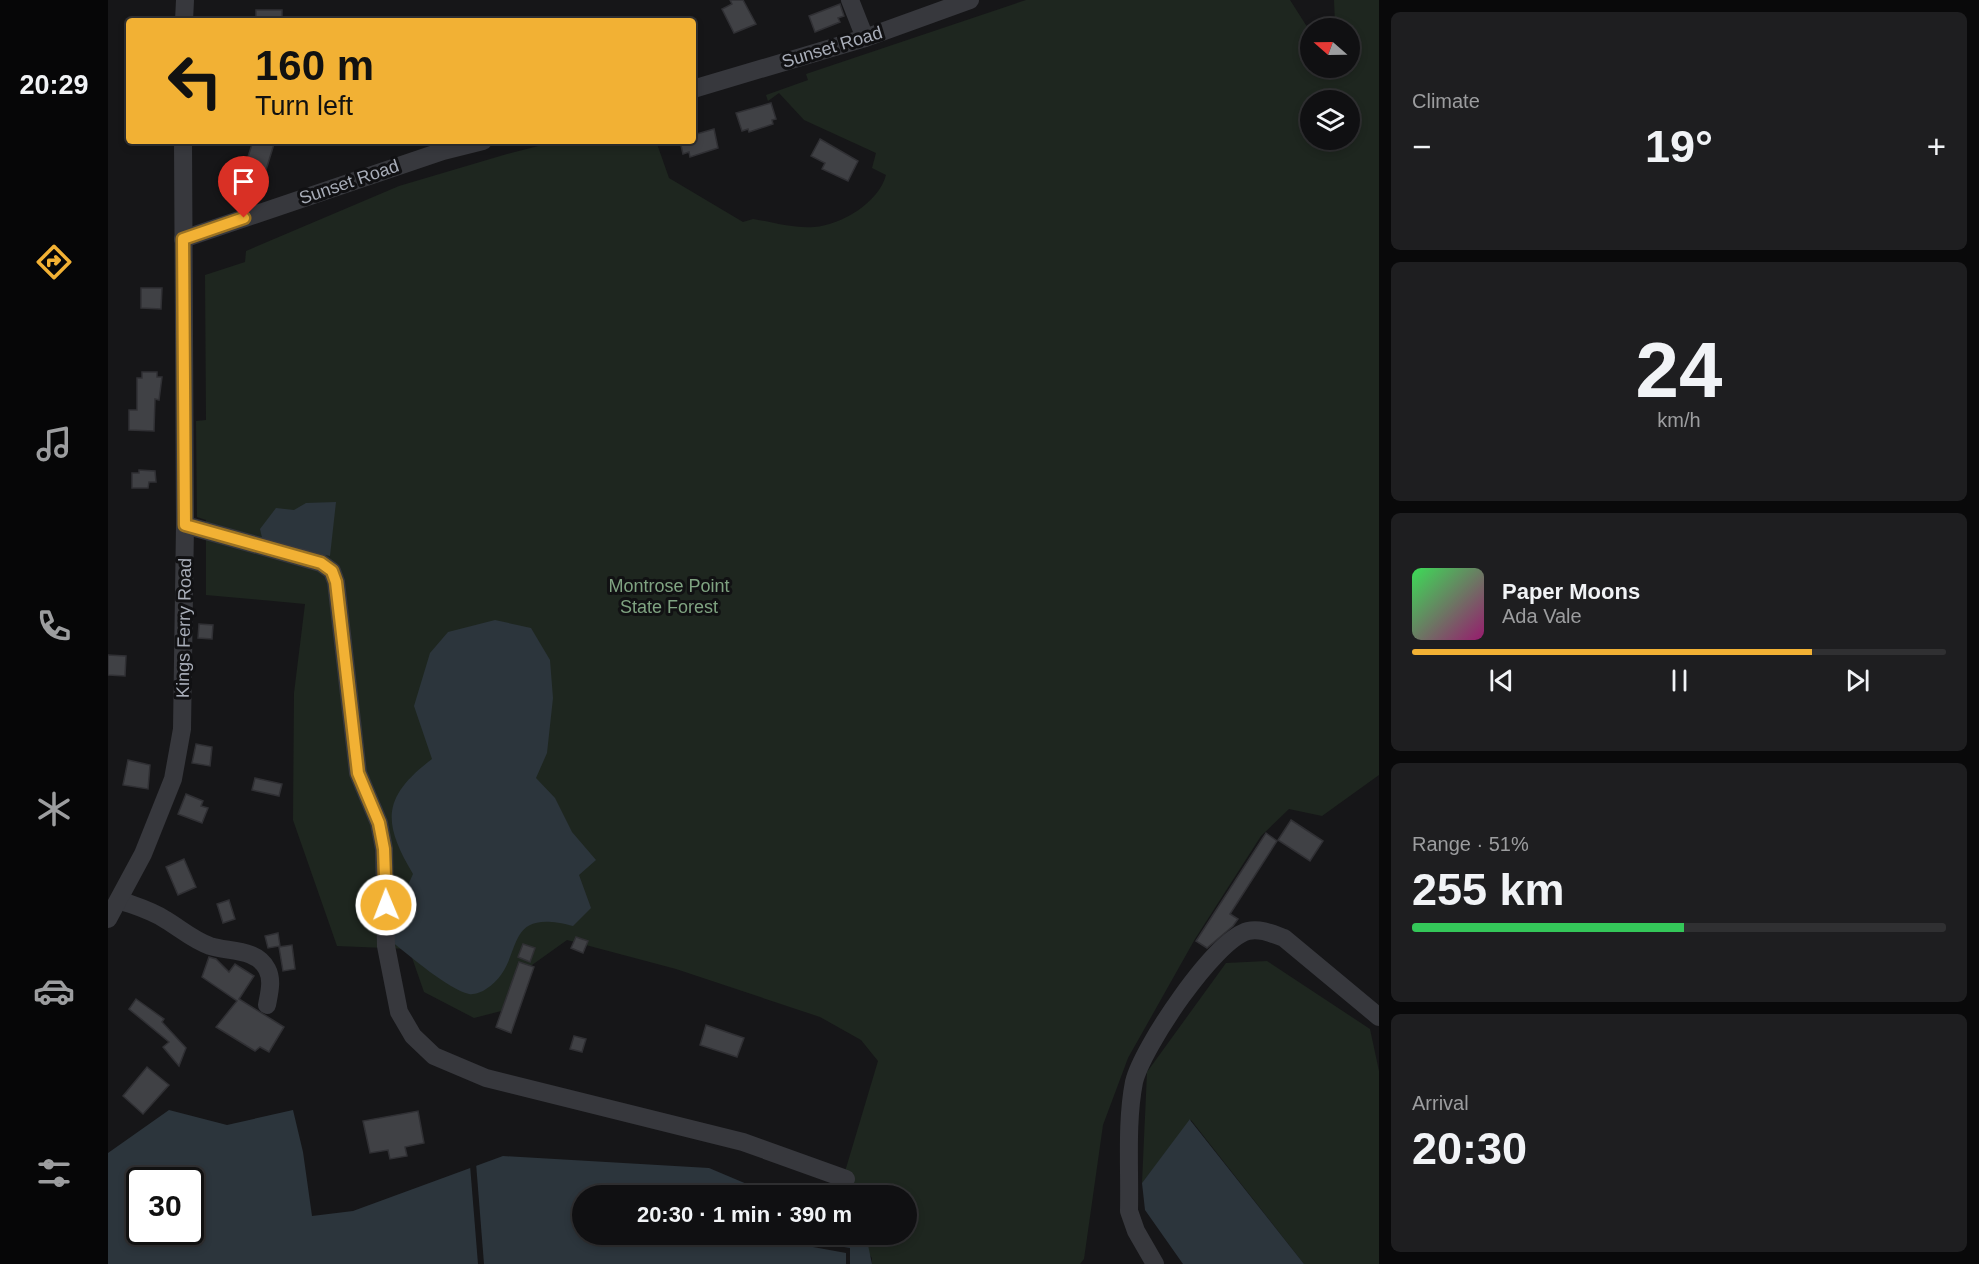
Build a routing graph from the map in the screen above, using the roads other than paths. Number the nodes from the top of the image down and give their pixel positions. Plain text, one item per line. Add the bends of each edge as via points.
1 (184, 0) edge
2 (850, 0) edge
3 (970, 0) edge
4 (184, 18) edge
5 (865, 39) junction
6 (696, 88) edge
7 (183, 144) edge
8 (471, 144) edge
9 (183, 239) junction
10 (185, 525) junction
11 (119, 900) junction
12 (108, 919) edge
13 (267, 1005) dead end
14 (1379, 1017) edge
15 (846, 1179) dead end
16 (1155, 1264) edge

1 - 4 street
2 - 5 street
3 - 5 street, Sunset Road
5 - 6 street, Sunset Road
7 - 9 street, Kings Ferry Road
8 - 9 street, Sunset Road
9 - 10 street, Kings Ferry Road
10 - 11 street, Kings Ferry Road via 182,729 173,779 143,854
10 - 15 street via 321,563 332,571 358,773 379,823 384,849 386,946 399,1012 413,1036 434,1056 486,1078 743,1142
11 - 12 street, Kings Ferry Road
11 - 13 street via 149,910 207,945 257,957 271,978
14 - 16 street via 1284,938 1248,931 1226,944 1197,977 1149,1045 1134,1081 1129,1211

